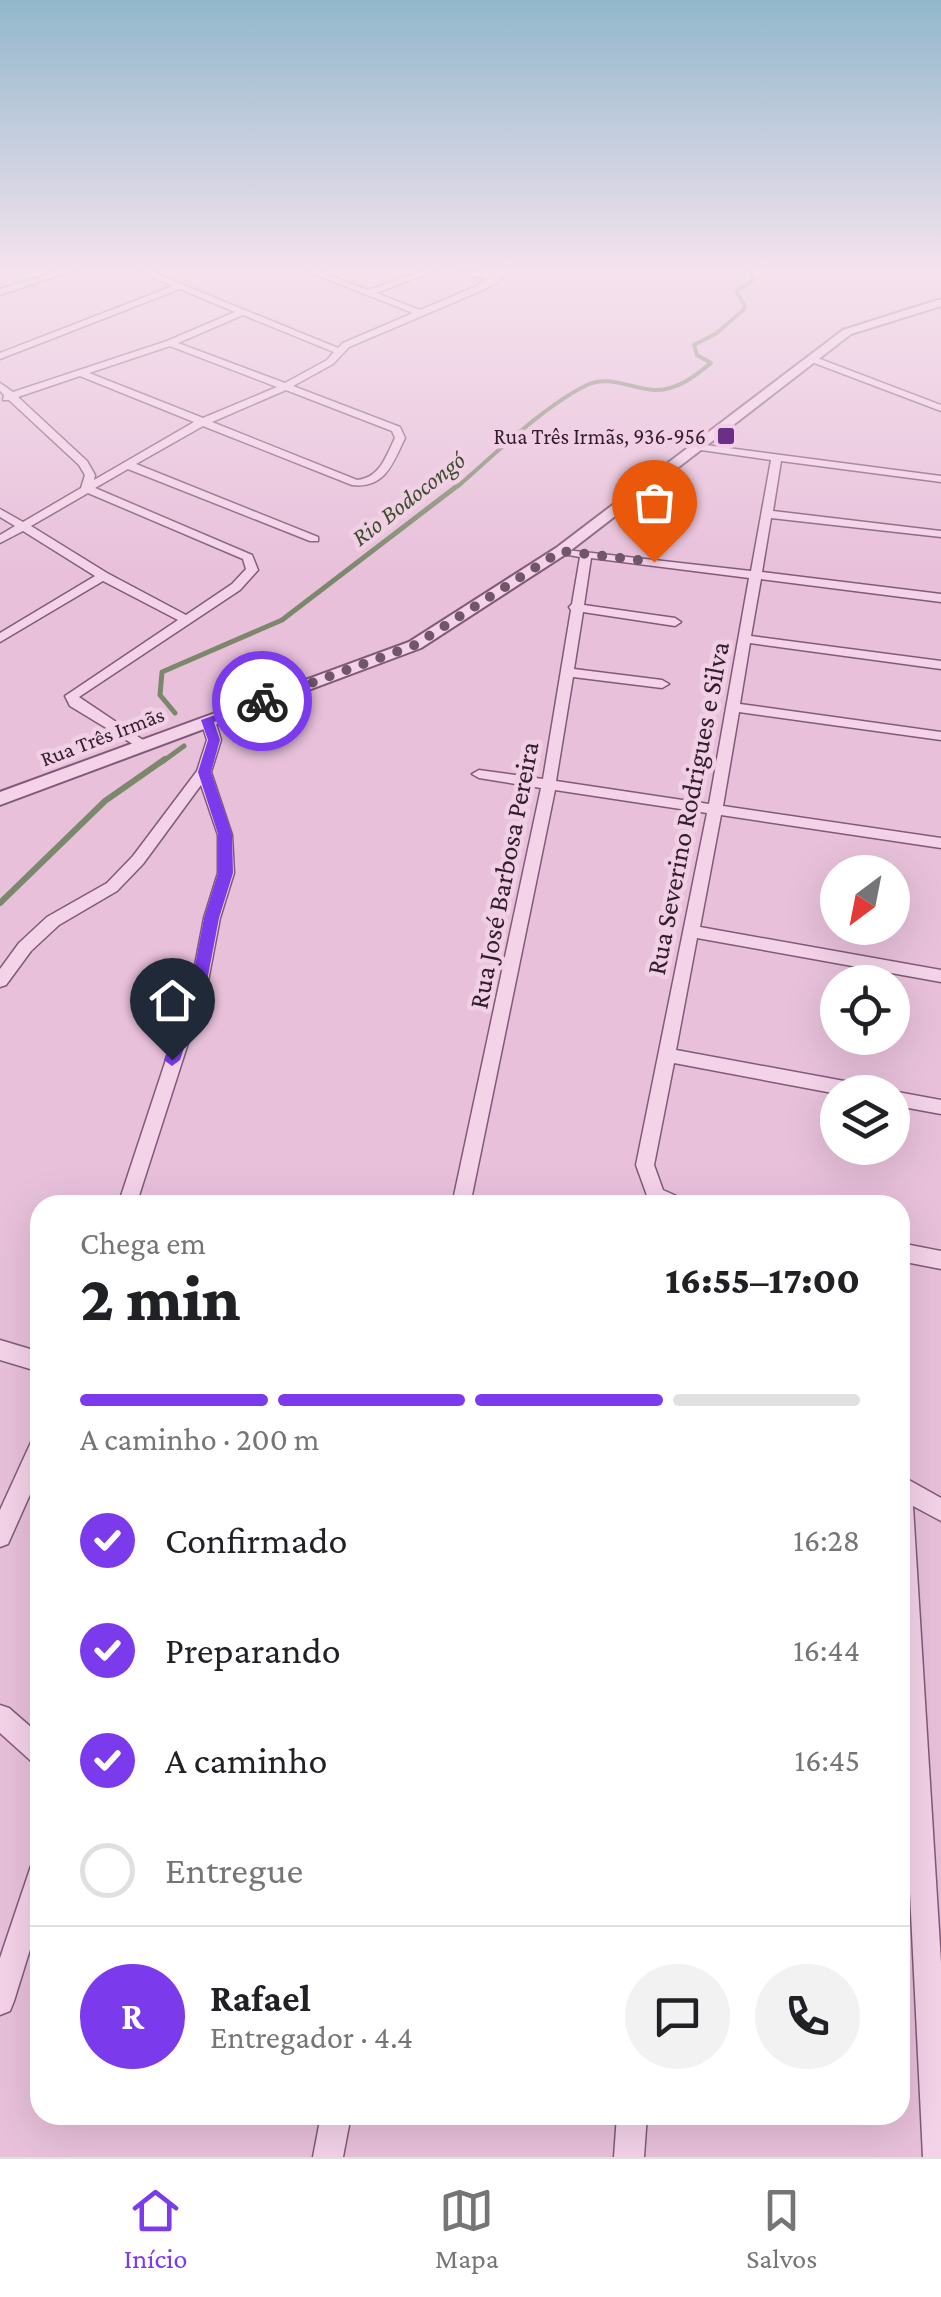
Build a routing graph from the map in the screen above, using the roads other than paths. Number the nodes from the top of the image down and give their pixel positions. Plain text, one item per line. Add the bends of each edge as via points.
1 (93, 371) edge
2 (239, 371) edge
3 (314, 371) edge
4 (798, 371) edge
5 (841, 371) edge
6 (84, 374) junction
7 (0, 386) edge
8 (283, 388) junction
9 (6, 398) edge
10 (941, 408) edge
11 (200, 423) junction
12 (698, 447) junction
13 (776, 460) junction
14 (129, 465) junction
15 (941, 479) edge
16 (86, 488) junction
17 (0, 512) edge
18 (768, 514) junction
19 (22, 525) junction
20 (941, 534) edge
21 (0, 540) edge
22 (314, 540) dead end
23 (561, 551) junction
24 (586, 554) junction
25 (756, 575) junction
26 (103, 576) junction
27 (941, 598) edge
28 (575, 606) junction
29 (185, 619) junction
30 (675, 622) dead end
31 (0, 638) edge
32 (744, 639) junction
33 (941, 664) edge
34 (565, 672) junction
35 (662, 684) dead end
36 (732, 707) junction
37 (205, 721) junction
38 (941, 736) edge
39 (141, 745) junction
40 (204, 772) junction
41 (479, 774) dead end
42 (549, 784) junction
43 (0, 799) edge
44 (715, 808) junction
45 (941, 844) edge
46 (690, 931) junction
47 (941, 976) edge
48 (0, 981) edge
49 (666, 1055) junction
50 (820, 1083) edge
51 (910, 1101) edge
52 (941, 1106) edge
53 (130, 1195) edge
54 (463, 1195) edge
55 (656, 1195) edge
56 (910, 1254) edge
57 (941, 1260) edge
58 (0, 1350) edge
59 (30, 1359) edge
60 (30, 1469) edge
61 (910, 1492) edge
62 (941, 1510) edge
63 (0, 1536) edge
64 (910, 1663) edge
65 (0, 1717) edge
66 (30, 1743) edge
67 (30, 1906) edge
68 (0, 2001) edge
69 (334, 2125) edge
70 (631, 2125) edge
71 (328, 2157) edge
72 (629, 2157) edge
73 (938, 2157) edge

1 - 6 street
2 - 8 street
3 - 8 street
4 - 12 street, Rua Três Irmãs
5 - 10 street
6 - 9 street
6 - 11 street
7 - 9 street
8 - 11 street
8 - 11 street via 399,431 379,477 356,483
9 - 16 street via 84,463 90,474
11 - 14 street
12 - 13 street
12 - 23 street, Rua Três Irmãs
13 - 15 street
13 - 18 street, Rua Severino Rodrigues e Silva
14 - 16 street
14 - 22 street
16 - 19 street
16 - 29 street via 248,557 247,578
17 - 19 street
18 - 20 street
18 - 25 street, Rua Severino Rodrigues e Silva
19 - 21 street
19 - 26 street
23 - 24 street
23 - 37 street, Rua Três Irmãs via 415,645
24 - 25 street
24 - 28 street, Rua José Barbosa Pereira
25 - 27 street
25 - 32 street, Rua Severino Rodrigues e Silva
26 - 29 street
26 - 31 street
28 - 30 street
28 - 34 street, Rua José Barbosa Pereira
29 - 39 street via 72,696
32 - 33 street
32 - 36 street, Rua Severino Rodrigues e Silva
34 - 35 street
34 - 42 street, Rua José Barbosa Pereira
36 - 38 street
36 - 44 street, Rua Severino Rodrigues e Silva
37 - 39 street, Rua Três Irmãs
37 - 40 street via 214,740
39 - 43 street, Rua Três Irmãs
40 - 48 street via 126,874 53,921
40 - 53 street via 225,834 226,873 200,981
41 - 42 street
42 - 44 street
42 - 54 street, Rua José Barbosa Pereira
44 - 45 street
44 - 46 street, Rua Severino Rodrigues e Silva
46 - 47 street
46 - 49 street, Rua Severino Rodrigues e Silva
49 - 50 street
49 - 55 street, Rua Severino Rodrigues e Silva via 645,1165
51 - 52 street
56 - 57 street
58 - 59 street
60 - 63 street
61 - 62 street
64 - 73 street
65 - 66 street
67 - 68 street
69 - 71 street
70 - 72 street

